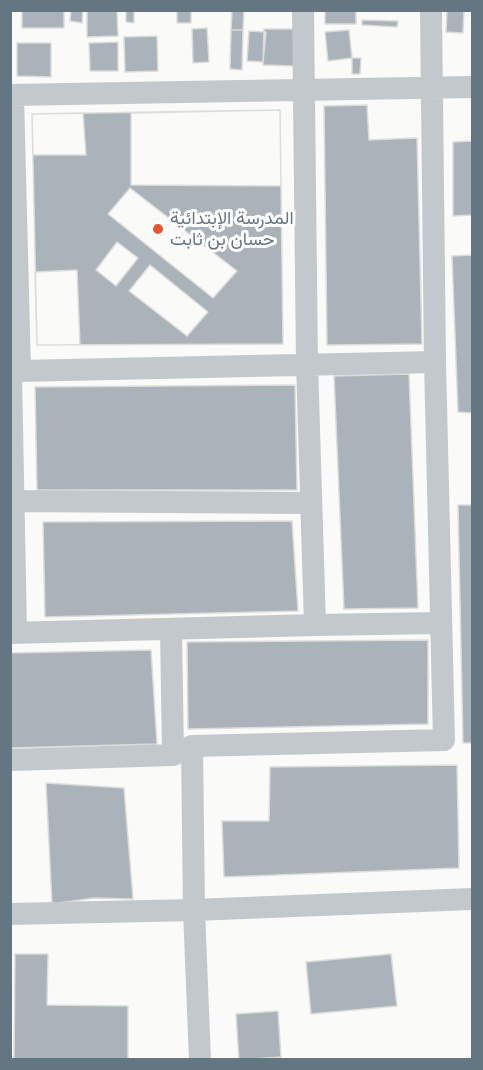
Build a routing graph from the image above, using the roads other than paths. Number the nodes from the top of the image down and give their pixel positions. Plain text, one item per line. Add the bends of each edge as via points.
1 (303, 10) edge
2 (431, 10) edge
3 (472, 87) edge
4 (433, 88) junction
5 (304, 89) junction
6 (12, 95) edge
7 (435, 362) junction
8 (307, 363) junction
9 (14, 373) edge
10 (13, 501) junction
11 (311, 503) junction
12 (440, 623) junction
13 (315, 625) junction
14 (171, 629) junction
15 (13, 633) edge
16 (183, 750) junction
17 (10, 760) edge
18 (472, 899) edge
19 (194, 910) junction
20 (10, 914) edge
21 (200, 1059) edge

1 - 5 street
2 - 4 street
3 - 4 street
4 - 5 street
4 - 7 street
5 - 6 street
5 - 8 street
6 - 9 street
7 - 8 street
7 - 12 street
8 - 9 street
8 - 11 street
9 - 10 street
10 - 11 street
10 - 15 street
11 - 13 street
12 - 13 street
12 - 16 street via 444,740
13 - 14 street
14 - 15 street
14 - 16 street
16 - 17 street
16 - 19 street
18 - 19 street
19 - 20 street
19 - 21 street

